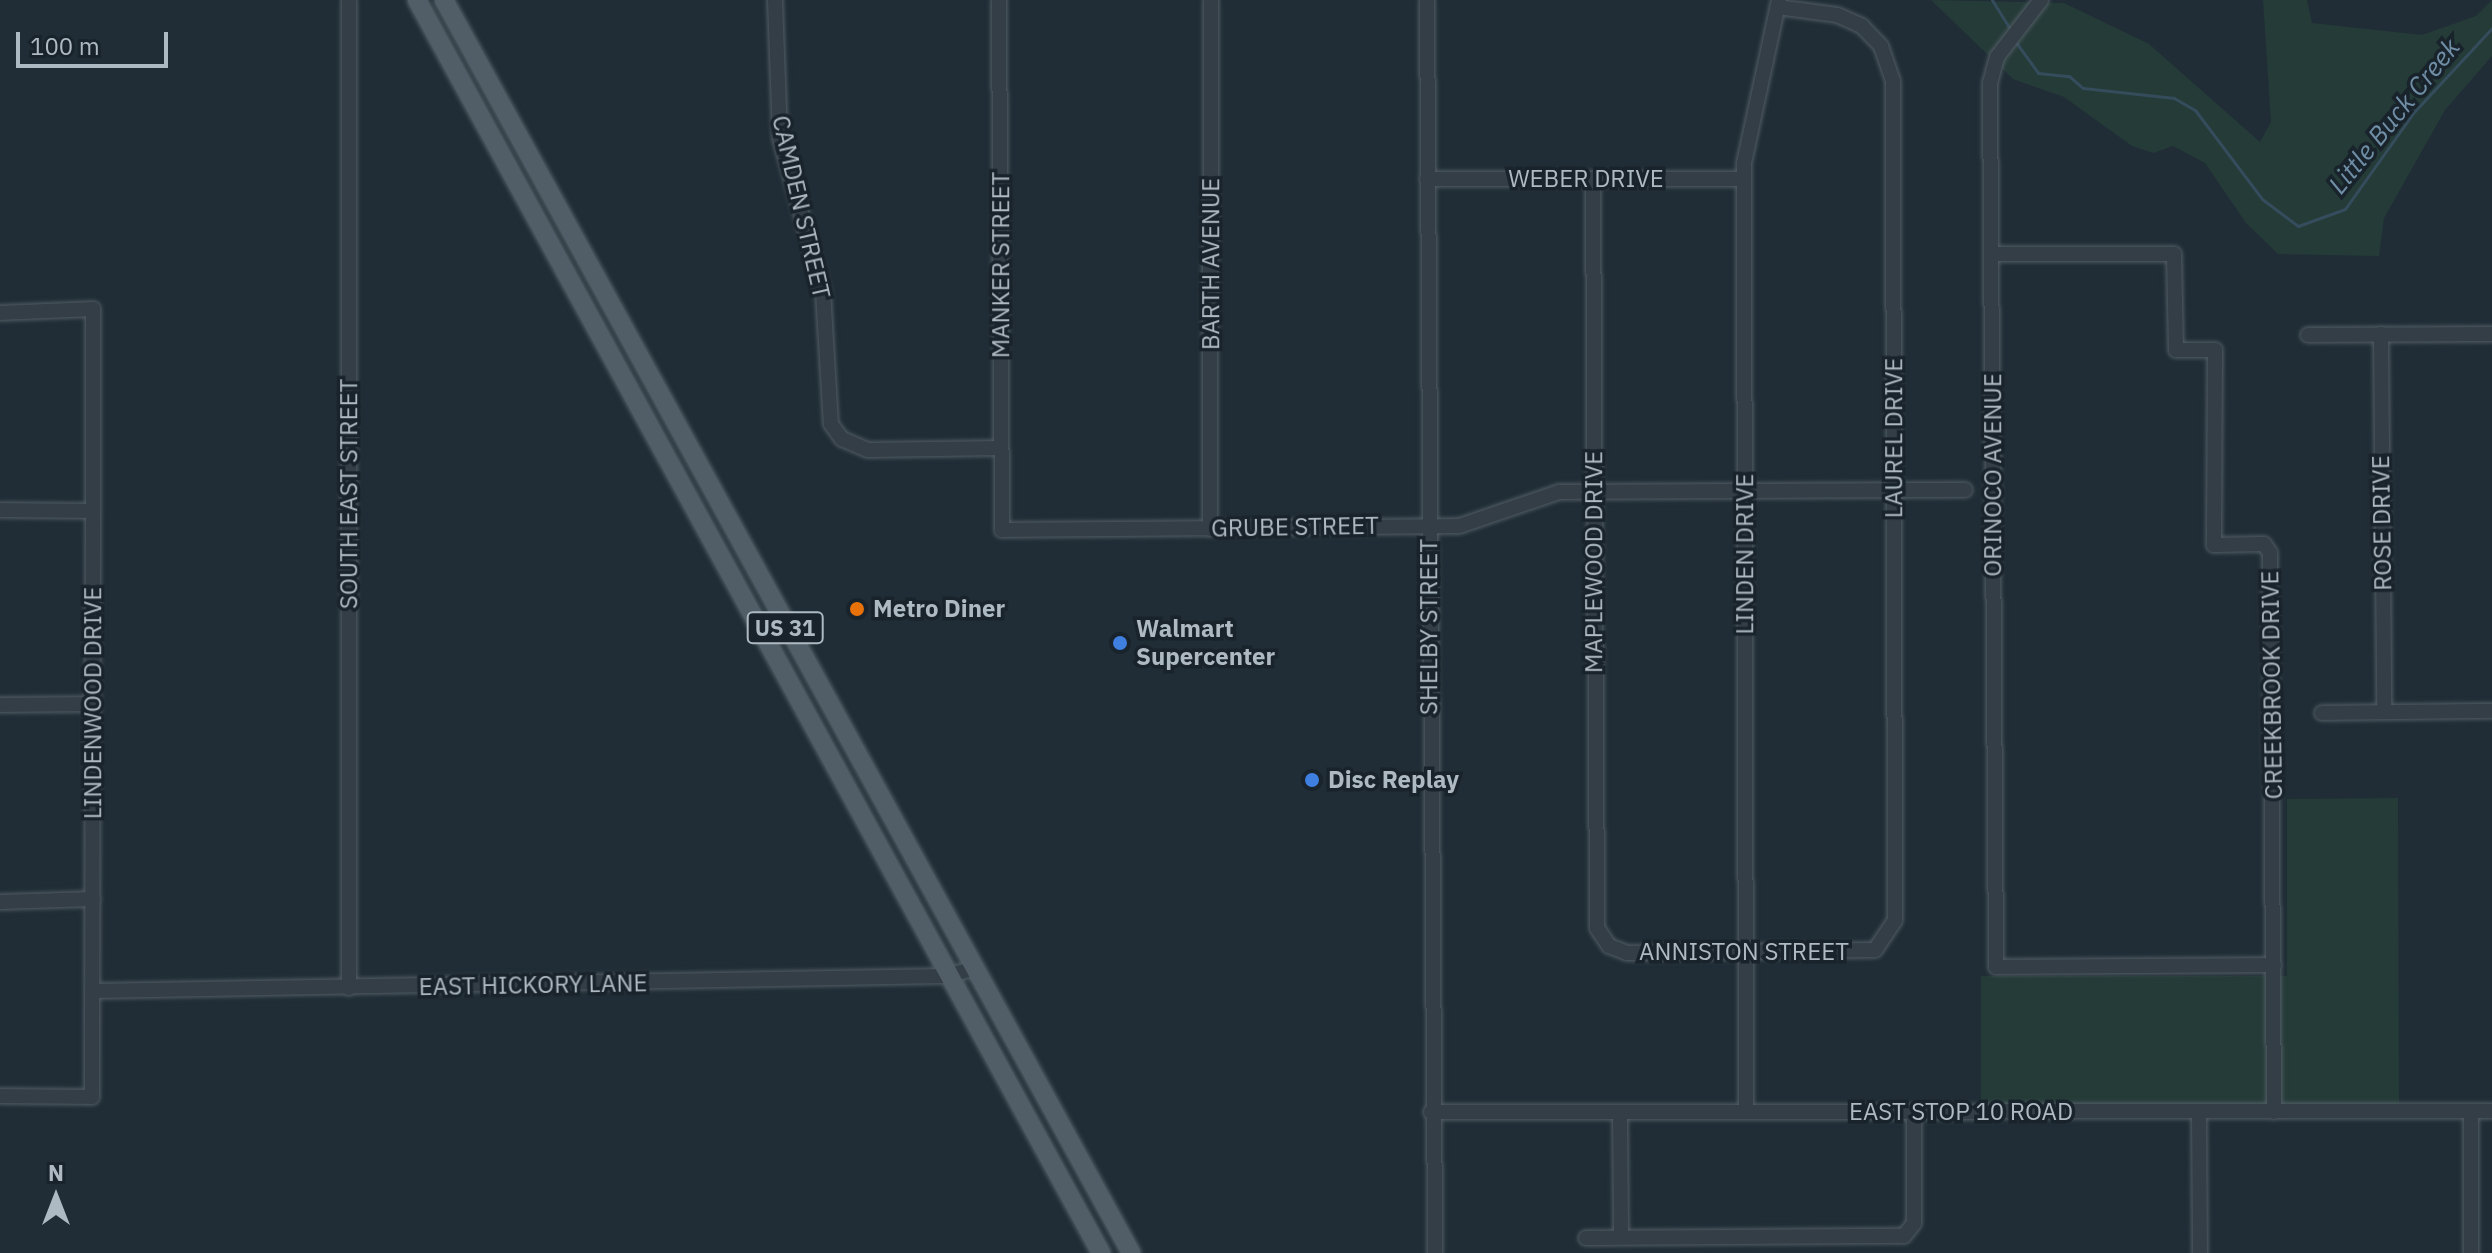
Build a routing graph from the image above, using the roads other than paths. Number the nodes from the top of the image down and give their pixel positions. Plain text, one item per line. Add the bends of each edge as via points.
1 (349, 0) edge
2 (417, 0) edge
3 (444, 0) edge
4 (775, 0) edge
5 (999, 0) edge
6 (1211, 0) edge
7 (1427, 0) edge
8 (2041, 0) edge
9 (1778, 4) edge
10 (1427, 179) junction
11 (1593, 179) junction
12 (1744, 179) junction
13 (1992, 254) junction
14 (0, 313) edge
15 (2381, 334) junction
16 (2492, 334) edge
17 (2308, 335) dead end
18 (1001, 448) junction
19 (1745, 490) junction
20 (1894, 490) junction
21 (1965, 490) dead end
22 (1594, 491) junction
23 (0, 510) edge
24 (93, 511) junction
25 (1429, 525) junction
26 (1210, 529) junction
27 (1002, 530) joint
28 (93, 704) junction
29 (0, 705) edge
30 (2384, 711) junction
31 (2492, 711) edge
32 (2322, 713) dead end
33 (93, 899) junction
34 (0, 902) edge
35 (1605, 942) joint
36 (1884, 944) joint
37 (1746, 952) junction
38 (2274, 965) junction
39 (973, 969) junction
40 (946, 976) junction
41 (349, 988) junction
42 (93, 991) junction
43 (0, 1096) edge
44 (2471, 1111) junction
45 (2492, 1111) edge
46 (1431, 1112) junction
47 (1746, 1112) junction
48 (1914, 1112) junction
49 (2199, 1112) junction
50 (2274, 1112) junction
51 (1620, 1113) junction
52 (1621, 1237) junction
53 (1586, 1238) dead end
54 (1101, 1253) edge
55 (1131, 1253) edge
56 (1435, 1253) edge
57 (2200, 1253) edge
58 (2471, 1253) edge

1 - 41 street, SOUTH EAST STREET
2 - 40 main road, US 31
3 - 39 main road, US 31
4 - 18 street, CAMDEN STREET via 779,128 821,282 831,424 842,439 868,450
5 - 18 street, MANKER STREET
6 - 26 street, BARTH AVENUE
7 - 10 street, SHELBY STREET
8 - 13 street, ORINOCO AVENUE via 2004,48 1990,83
9 - 12 street, LINDEN DRIVE via 1749,120
9 - 20 street, LAUREL DRIVE via 1850,20 1878,43 1892,72
10 - 11 street, WEBER DRIVE
10 - 25 street, SHELBY STREET
11 - 12 street, WEBER DRIVE
11 - 22 street, MAPLEWOOD DRIVE
12 - 19 street, LINDEN DRIVE
13 - 38 street, CREEKBROOK DRIVE via 2174,254 2176,350 2215,350 2214,545 2264,544 2270,553
13 - 38 street, ORINOCO AVENUE via 1996,967
14 - 24 street, LINDENWOOD DRIVE via 93,309
15 - 16 street
15 - 17 street
15 - 30 street, ROSE DRIVE
18 - 27 street, MANKER STREET
19 - 20 street, GRUBE STREET
19 - 22 street, GRUBE STREET
19 - 37 street, LINDEN DRIVE
20 - 21 street, GRUBE STREET
20 - 36 street, LAUREL DRIVE via 1895,920
22 - 25 street, GRUBE STREET via 1545,495 1473,525
22 - 35 street, MAPLEWOOD DRIVE via 1596,921
23 - 24 street
24 - 28 street, LINDENWOOD DRIVE
25 - 26 street, GRUBE STREET
25 - 46 street, SHELBY STREET
26 - 27 street, GRUBE STREET
28 - 29 street
28 - 33 street, LINDENWOOD DRIVE
30 - 31 street
30 - 32 street
33 - 34 street
33 - 42 street, LINDENWOOD DRIVE
35 - 37 street, ANNISTON STREET via 1627,953
36 - 37 street, ANNISTON STREET via 1867,952
37 - 47 street, LINDEN DRIVE
38 - 50 street, CREEKBROOK DRIVE
39 - 40 street, EAST HICKORY LANE
39 - 55 main road, US 31
40 - 41 street, EAST HICKORY LANE
40 - 54 main road, US 31
41 - 42 street, EAST HICKORY LANE
42 - 43 street, LINDENWOOD DRIVE via 92,1097
44 - 45 street, EAST STOP 10 ROAD
44 - 50 street, EAST STOP 10 ROAD
44 - 58 street
46 - 51 street, EAST STOP 10 ROAD
46 - 56 street, SHELBY STREET
47 - 48 street, EAST STOP 10 ROAD
47 - 51 street, EAST STOP 10 ROAD
48 - 49 street, EAST STOP 10 ROAD
48 - 52 street via 1914,1223 1904,1236
49 - 50 street, EAST STOP 10 ROAD
49 - 57 street
51 - 52 street
52 - 53 street

